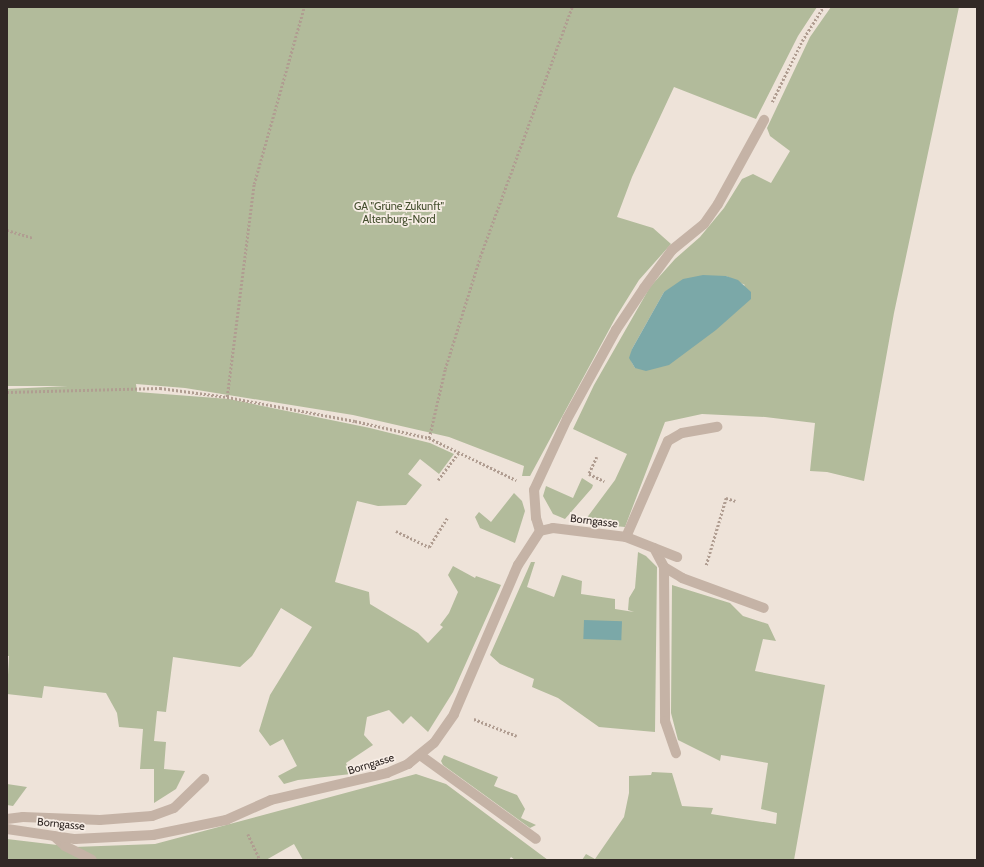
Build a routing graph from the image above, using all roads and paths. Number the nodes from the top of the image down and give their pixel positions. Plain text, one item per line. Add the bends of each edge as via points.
1 (304, 7) edge
2 (572, 7) edge
3 (823, 7) edge
4 (764, 120) joint
5 (7, 230) edge
6 (33, 238) dead end
7 (7, 392) edge
8 (227, 397) junction
9 (717, 428) dead end
10 (429, 438) junction
11 (459, 452) junction
12 (598, 457) dead end
13 (438, 480) dead end
14 (604, 481) dead end
15 (534, 490) junction
16 (736, 501) dead end
17 (447, 518) dead end
18 (396, 531) dead end
19 (540, 531) junction
20 (626, 537) junction
21 (654, 548) junction
22 (677, 557) dead end
23 (664, 567) junction
24 (705, 568) dead end
25 (764, 608) dead end
26 (456, 709) junction
27 (517, 736) dead end
28 (676, 753) dead end
29 (420, 756) junction
30 (204, 780) dead end
31 (7, 819) edge
32 (7, 829) edge
33 (54, 836) junction
34 (536, 839) dead end
35 (250, 840) dead end
36 (92, 860) edge
37 (260, 860) edge

1 - 8 path via 254,184
2 - 10 path via 480,256 446,369
3 - 4 path via 802,41
4 - 15 street via 718,204 704,224 672,250 616,330 567,419
5 - 6 path
7 - 8 path via 160,388
8 - 10 path
9 - 20 street via 682,432 668,441
10 - 11 path
11 - 13 path
11 - 15 path
12 - 14 path via 589,474
15 - 19 street via 536,518
16 - 24 path via 726,498
17 - 18 path via 429,547
19 - 20 street, Borngasse via 553,528
19 - 26 street, Borngasse via 518,565
20 - 21 street, Borngasse
21 - 22 street, Borngasse
21 - 23 street
23 - 25 street via 682,578
23 - 28 street via 665,721
26 - 27 path
26 - 29 street, Borngasse via 434,743
29 - 33 street, Borngasse via 387,773 271,800 226,820 190,828 113,838
29 - 34 street
30 - 31 street via 174,808 152,816 100,820 23,817
32 - 33 street, Borngasse
33 - 36 street via 65,846
35 - 37 path

